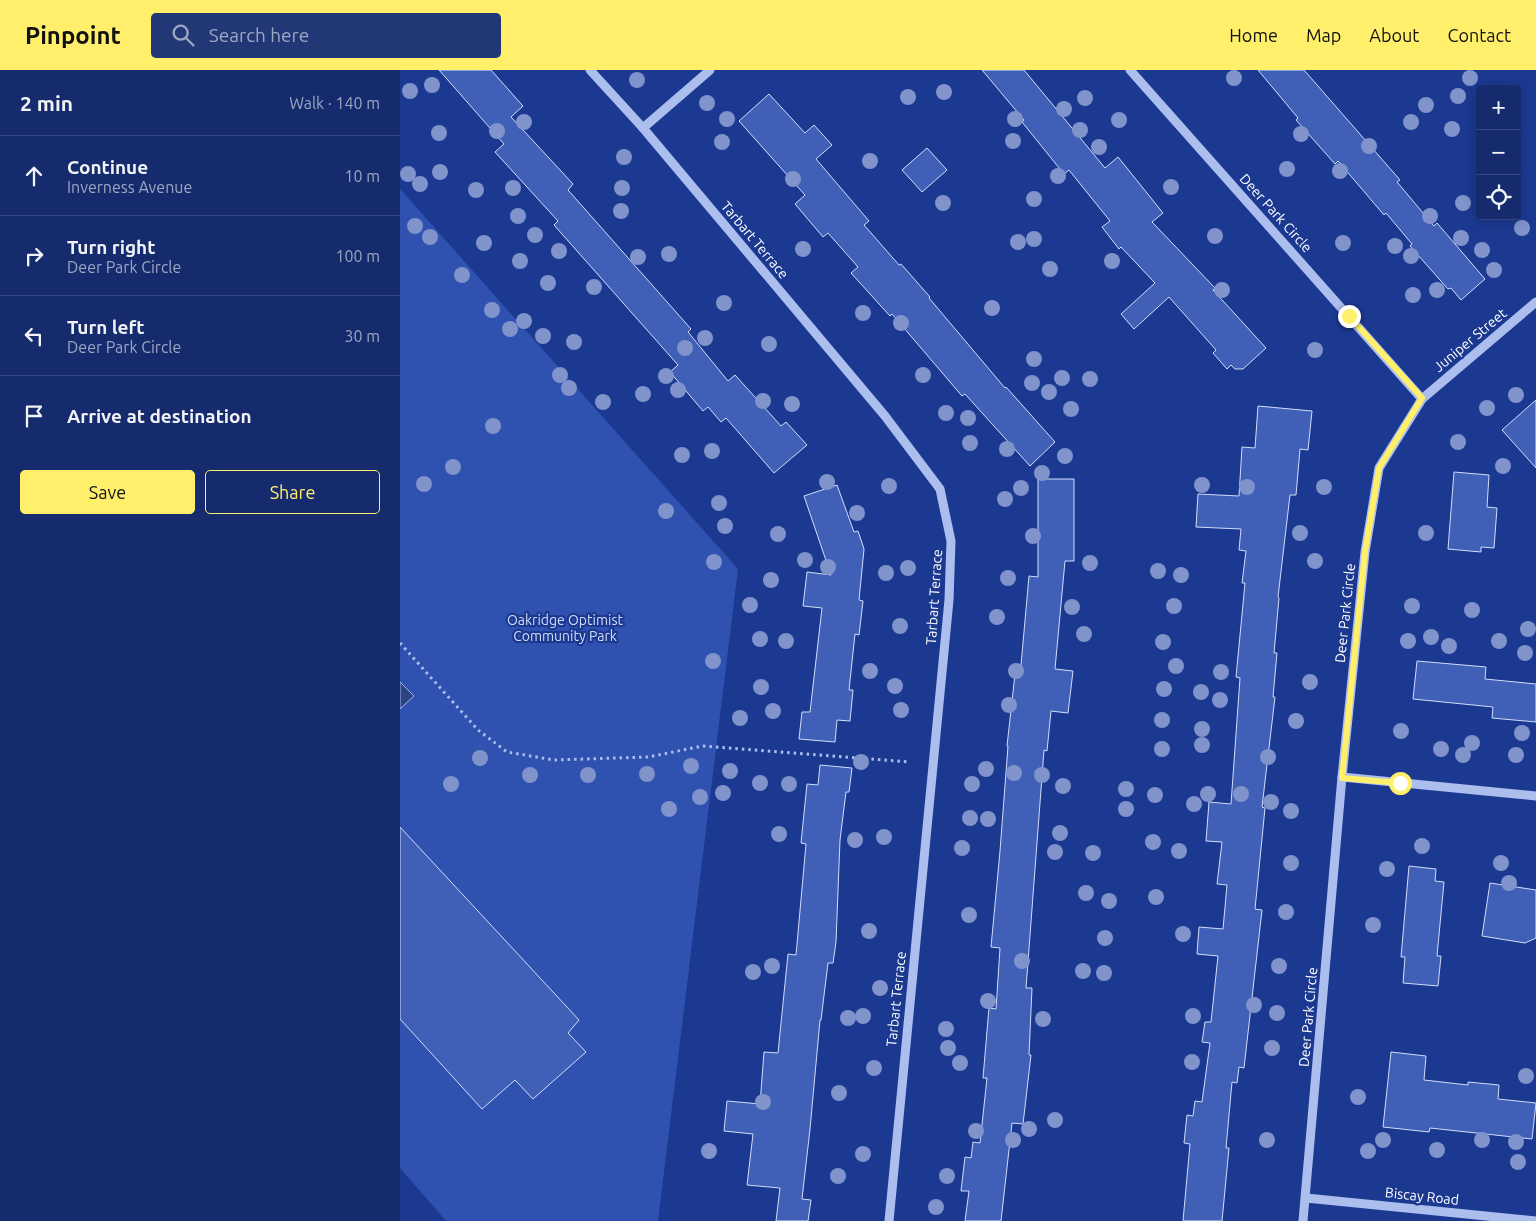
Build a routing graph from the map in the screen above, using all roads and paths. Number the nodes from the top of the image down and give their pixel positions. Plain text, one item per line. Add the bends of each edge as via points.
1 (590, 70) edge
2 (710, 70) edge
3 (1130, 70) edge
4 (643, 128) junction
5 (1536, 302) edge
6 (1422, 398) junction
7 (400, 643) edge
8 (910, 762) dead end
9 (1342, 778) junction
10 (1536, 796) edge
11 (1306, 1198) junction
12 (889, 1221) edge
13 (1303, 1221) edge
14 (1536, 1221) edge

1 - 4 street, Tarbart Terrace
2 - 4 street
3 - 6 street, Deer Park Circle
4 - 12 street, Tarbart Terrace via 885,416 940,489 951,541 949,600
5 - 6 street, Juniper Street
6 - 9 street, Deer Park Circle via 1379,468 1365,552
7 - 8 path via 478,730 507,752 554,760 648,757 703,746
9 - 10 street
9 - 11 street, Deer Park Circle
11 - 13 street, Deer Park Circle
11 - 14 street, Biscay Road

